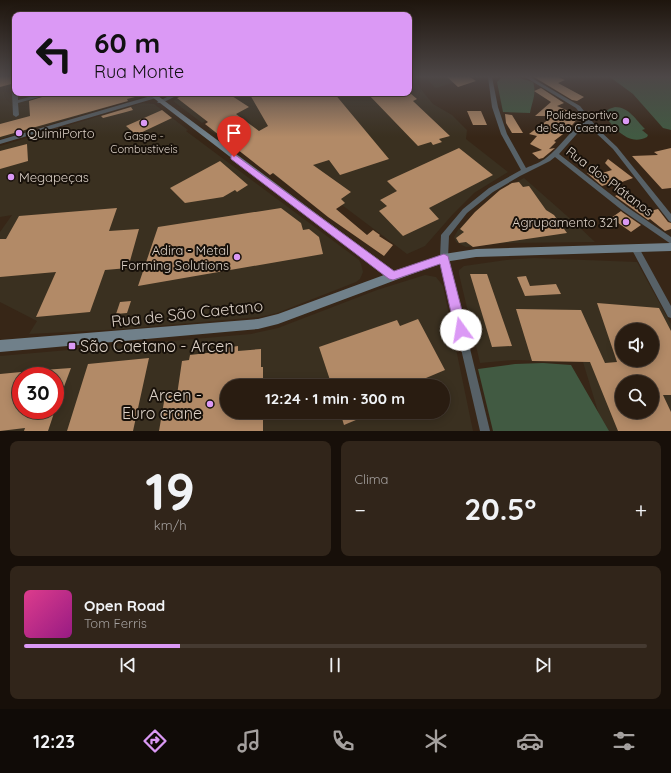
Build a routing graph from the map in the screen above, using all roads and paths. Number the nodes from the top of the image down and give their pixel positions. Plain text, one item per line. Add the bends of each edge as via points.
1 (16, 97) edge
2 (36, 97) edge
3 (154, 97) edge
4 (493, 97) edge
5 (561, 97) edge
6 (16, 102) junction
7 (16, 115) dead end
8 (589, 122) junction
9 (0, 142) edge
10 (555, 154) junction
11 (526, 171) junction
12 (671, 219) edge
13 (671, 241) edge
14 (671, 247) edge
15 (635, 248) junction
16 (444, 258) junction
17 (393, 276) junction
18 (671, 314) edge
19 (0, 346) edge
20 (485, 431) edge

1 - 6 street
2 - 6 street
3 - 9 street
3 - 17 main road
4 - 11 street via 504,134
5 - 8 street via 578,107
6 - 7 street
8 - 10 street via 581,126
8 - 12 street via 615,148
10 - 11 street
10 - 13 street, Rua dos Plátanos via 614,201
11 - 16 street via 491,190 465,211 446,235
14 - 15 main road, Rua de São Caetano
15 - 16 main road, Rua de São Caetano via 495,251
15 - 18 street
16 - 17 main road, Rua de São Caetano
16 - 20 street
17 - 19 main road, Rua de São Caetano via 258,324

